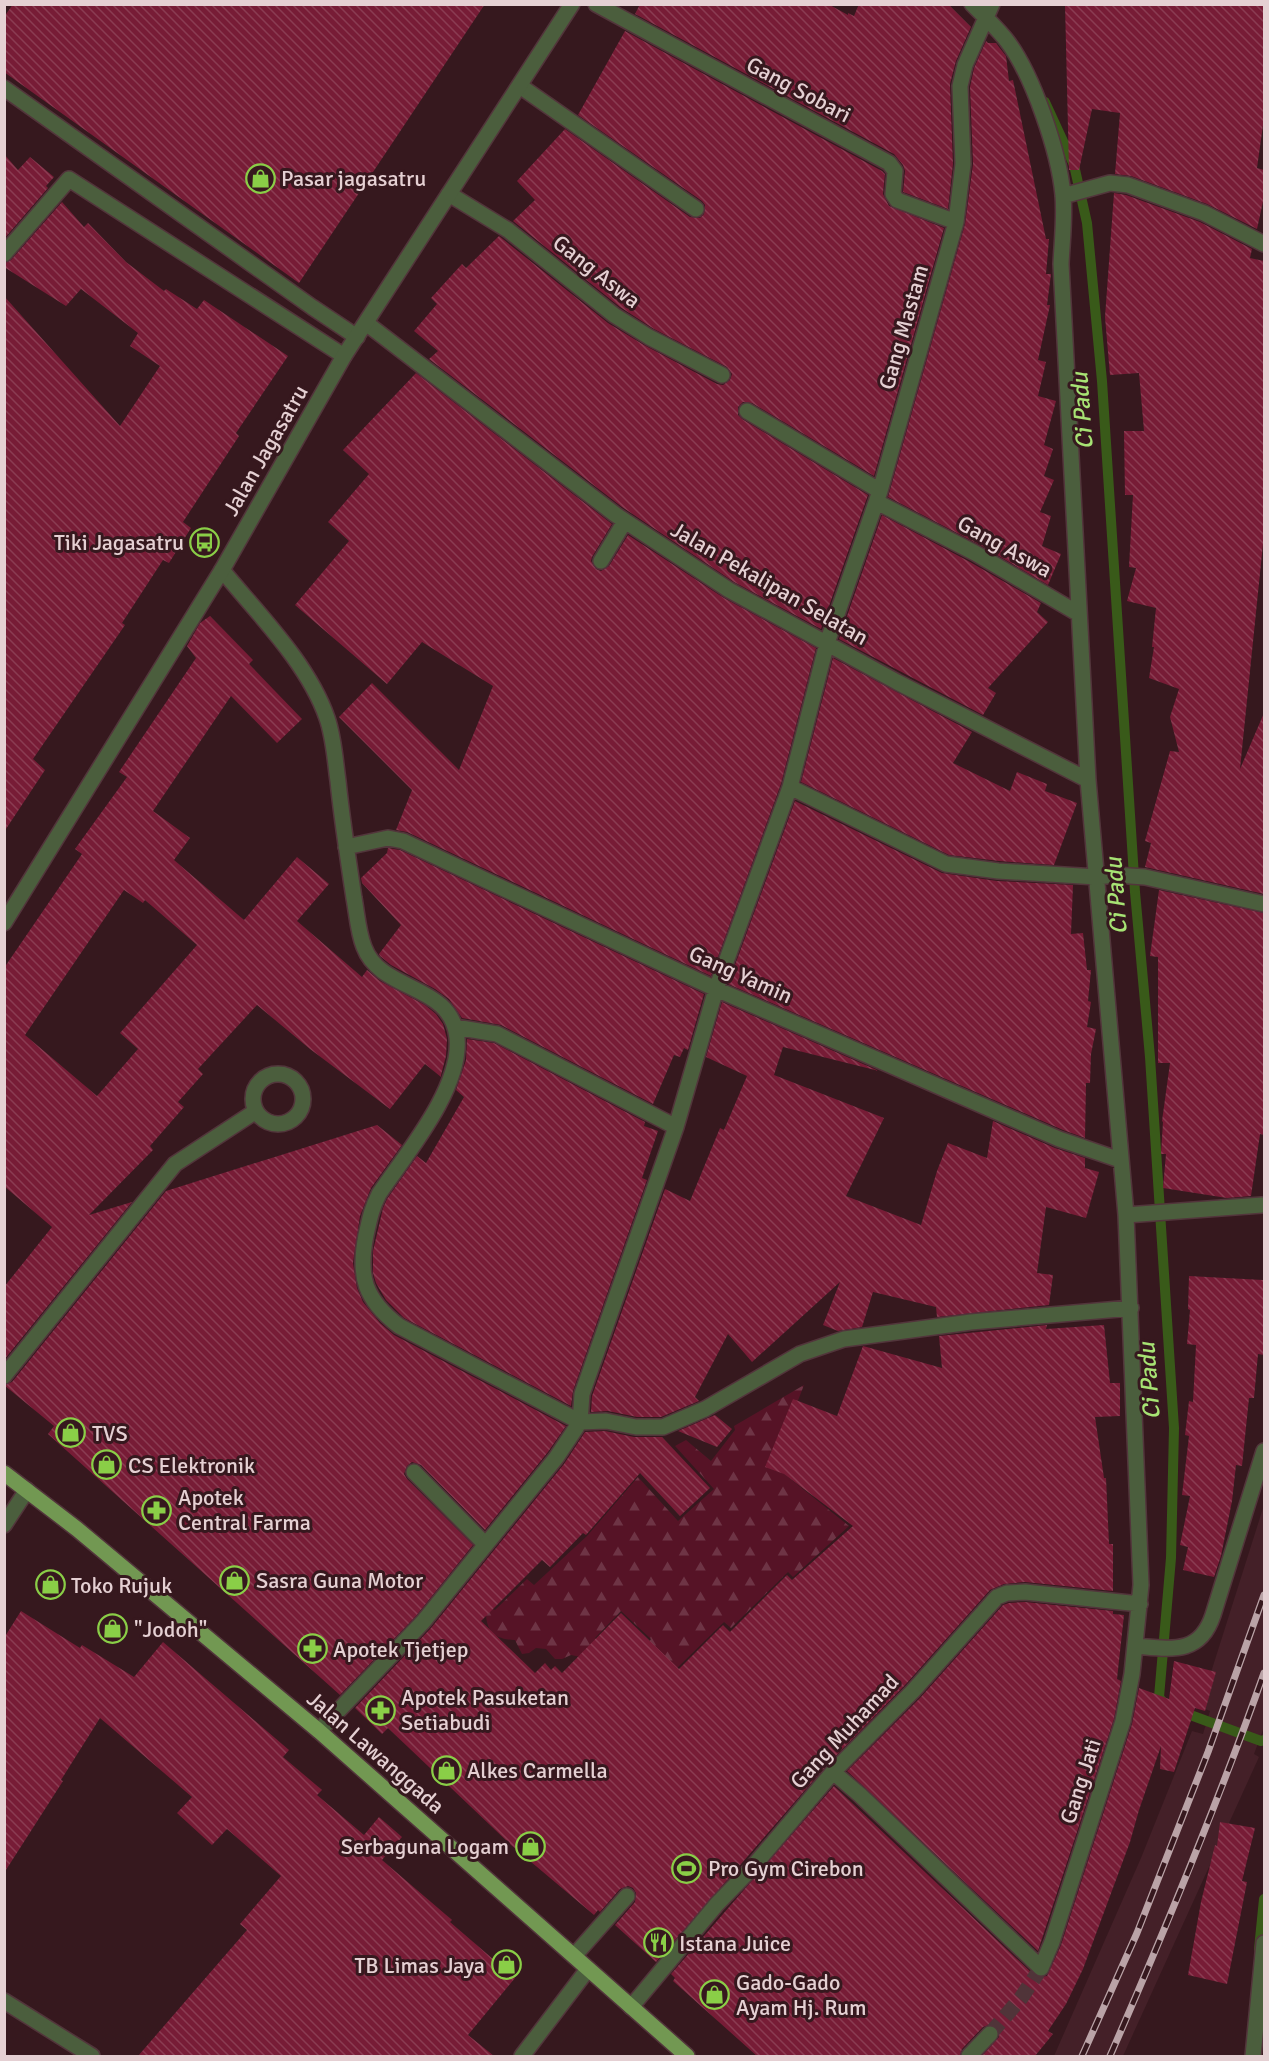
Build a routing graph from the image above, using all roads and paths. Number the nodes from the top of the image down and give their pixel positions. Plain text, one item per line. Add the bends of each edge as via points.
1 (572, 4) edge
2 (596, 4) edge
3 (972, 4) edge
4 (989, 12) edge
5 (520, 87) junction
6 (4, 88) edge
7 (449, 194) junction
8 (1065, 195) junction
9 (696, 209) dead end
10 (957, 222) junction
11 (1264, 244) edge
12 (4, 254) edge
13 (366, 323) junction
14 (357, 337) junction
15 (344, 356) junction
16 (722, 375) dead end
17 (747, 411) dead end
18 (878, 496) junction
19 (625, 521) junction
20 (601, 561) dead end
21 (222, 570) junction
22 (1079, 614) junction
23 (827, 643) junction
24 (1089, 780) junction
25 (790, 787) junction
26 (346, 847) junction
27 (1097, 877) junction
28 (1264, 904) edge
29 (4, 922) edge
30 (716, 989) junction
31 (455, 1027) junction
32 (256, 1111) dead end
33 (676, 1127) junction
34 (1120, 1160) junction
35 (1262, 1205) dead end
36 (1126, 1215) junction
37 (1131, 1308) junction
38 (4, 1376) edge
39 (580, 1422) junction
40 (1264, 1451) edge
41 (414, 1472) dead end
42 (4, 1473) edge
43 (27, 1490) junction
44 (4, 1525) edge
45 (486, 1544) junction
46 (1140, 1604) junction
47 (1142, 1647) junction
48 (319, 1731) junction
49 (833, 1772) junction
50 (627, 1896) dead end
51 (1264, 1943) edge
52 (574, 1956) junction
53 (588, 1969) junction
54 (4, 2001) edge
55 (631, 2007) junction
56 (990, 2034) tunnel mouth
57 (92, 2056) edge
58 (522, 2056) edge
59 (687, 2056) edge
60 (969, 2056) edge
61 (1253, 2056) edge

1 - 5 street, Jalan Jagasatru
2 - 10 street, Gang Sobari via 889,163 895,171 893,194 897,200
3 - 4 street, Gang Jati
4 - 8 street, Gang Jati via 1022,63 1045,123
4 - 10 street, Gang Mastam via 964,65 960,86 963,164
5 - 7 street, Jalan Jagasatru
5 - 9 street
6 - 14 street
7 - 13 street, Jalan Jagasatru
7 - 16 street, Gang Aswa via 508,230 614,315 649,338
8 - 11 street via 1110,183 1128,186 1204,213
8 - 22 street, Gang Jati via 1061,264
10 - 18 street, Gang Mastam
12 - 15 street via 69,179
13 - 14 street, Jalan Jagasatru
13 - 19 street, Jalan Pekalipan Selatan
14 - 15 street, Jalan Jagasatru
15 - 21 street, Jalan Jagasatru
17 - 18 street, Gang Aswa
18 - 22 street, Gang Aswa
18 - 23 street, Gang Mastam
19 - 20 street
19 - 23 street, Jalan Pekalipan Selatan via 729,590
21 - 26 street via 276,634 320,700 333,742
21 - 29 street, Jalan Jagasatru
22 - 24 street, Gang Jati
23 - 24 street, Jalan Pekalipan Selatan
23 - 25 street, Gang Mastam
24 - 27 street, Gang Jati
25 - 27 street via 946,864
25 - 30 street, Gang Mastam
26 - 30 street, Gang Yamin via 388,838 403,841
26 - 31 street via 364,948 376,967 438,1004 452,1017
27 - 28 street via 1145,877
27 - 34 street, Gang Jati
30 - 33 street, Gang Mastam
30 - 34 street, Gang Yamin via 1059,1139
31 - 33 street via 497,1034
31 - 39 street via 457,1052 444,1097 370,1211 362,1259 366,1287 378,1307 399,1326
32 - 38 street via 175,1164
33 - 39 street, Gang Mastam via 582,1394
34 - 36 street, Gang Jati
35 - 36 street
36 - 37 street, Gang Jati
37 - 39 street via 971,1322 844,1339 801,1354 705,1409 663,1427
37 - 46 street, Gang Jati
39 - 45 street
40 - 47 street via 1205,1634 1176,1649
41 - 45 street
42 - 43 main road, Jalan Lawanggada
43 - 44 street
43 - 48 main road, Jalan Lawanggada
45 - 48 street via 423,1623
46 - 47 street, Gang Jati
46 - 49 street, Gang Muhamad via 1025,1592 1002,1594
47 - 49 street, Gang Jati via 1123,1720 1041,1968
48 - 52 main road, Jalan Lawanggada
49 - 55 street, Gang Muhamad
50 - 52 street
51 - 61 street
52 - 53 main road, Jalan Lawanggada
53 - 55 main road, Jalan Lawanggada
53 - 58 street
54 - 57 street
55 - 59 main road, Jalan Lawanggada
56 - 60 street

